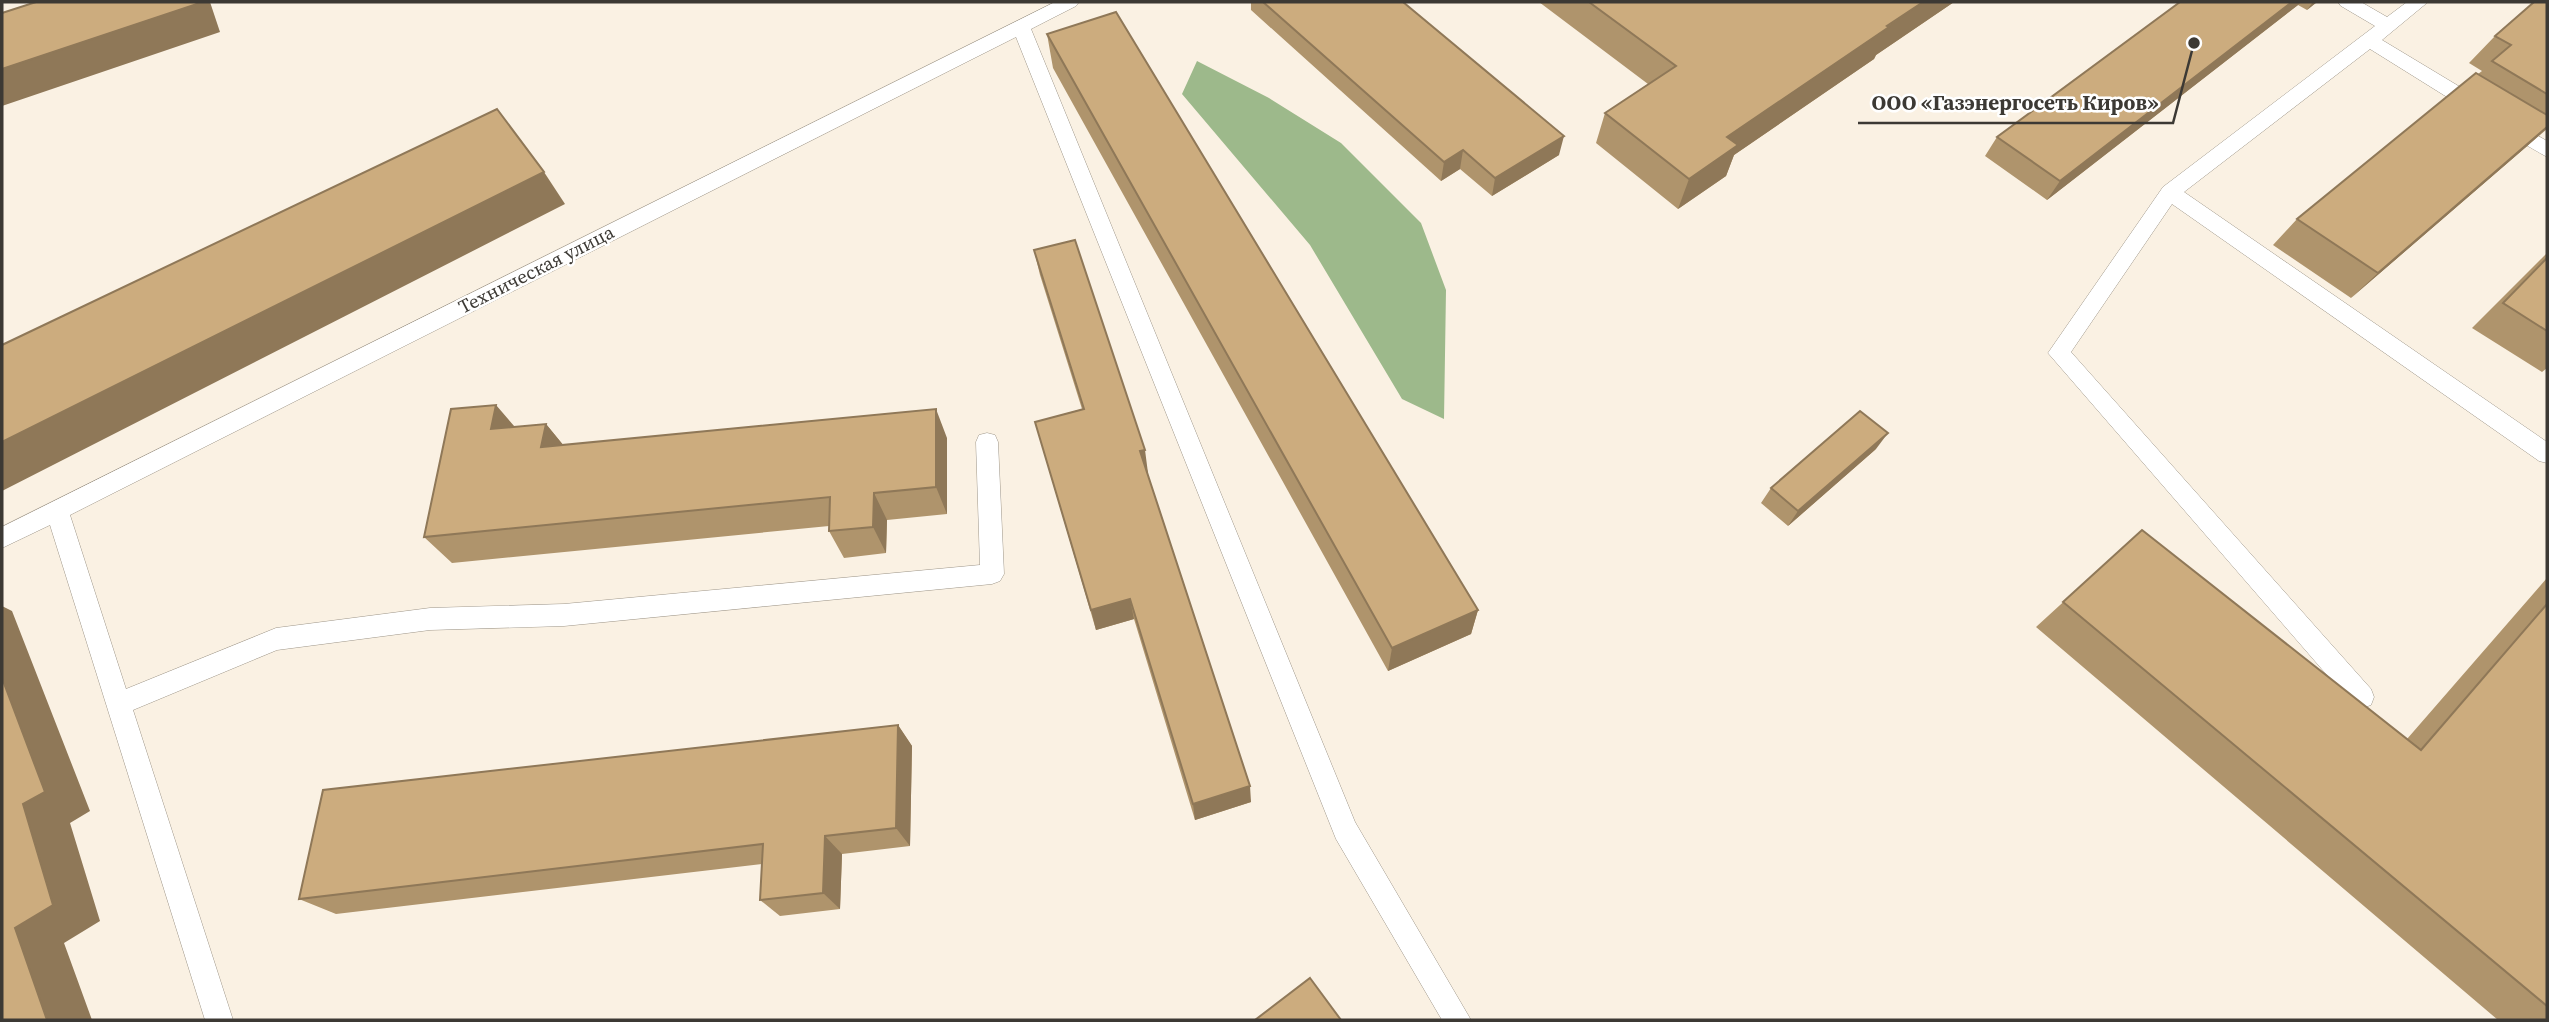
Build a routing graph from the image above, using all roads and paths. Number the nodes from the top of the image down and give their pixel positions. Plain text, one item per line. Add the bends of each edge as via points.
1 (1070, 2) edge
2 (2347, 2) edge
3 (2419, 2) edge
4 (1020, 25) junction
5 (2389, 26) junction
6 (2370, 41) junction
7 (2547, 150) edge
8 (2170, 192) junction
9 (986, 442) dead end
10 (2547, 454) edge
11 (57, 511) junction
12 (2, 538) edge
13 (2362, 697) dead end
14 (119, 704) junction
15 (219, 1020) edge
16 (1457, 1020) edge

1 - 4 lane, Техническая улица
2 - 5 lane
3 - 5 lane
4 - 11 lane, Техническая улица
4 - 16 lane via 1345,830
5 - 6 lane
6 - 7 lane
6 - 8 lane
8 - 10 lane
8 - 13 lane via 2059,353
9 - 14 lane via 992,574 564,615 430,619 276,639
11 - 12 lane, Техническая улица
11 - 14 lane
14 - 15 lane

